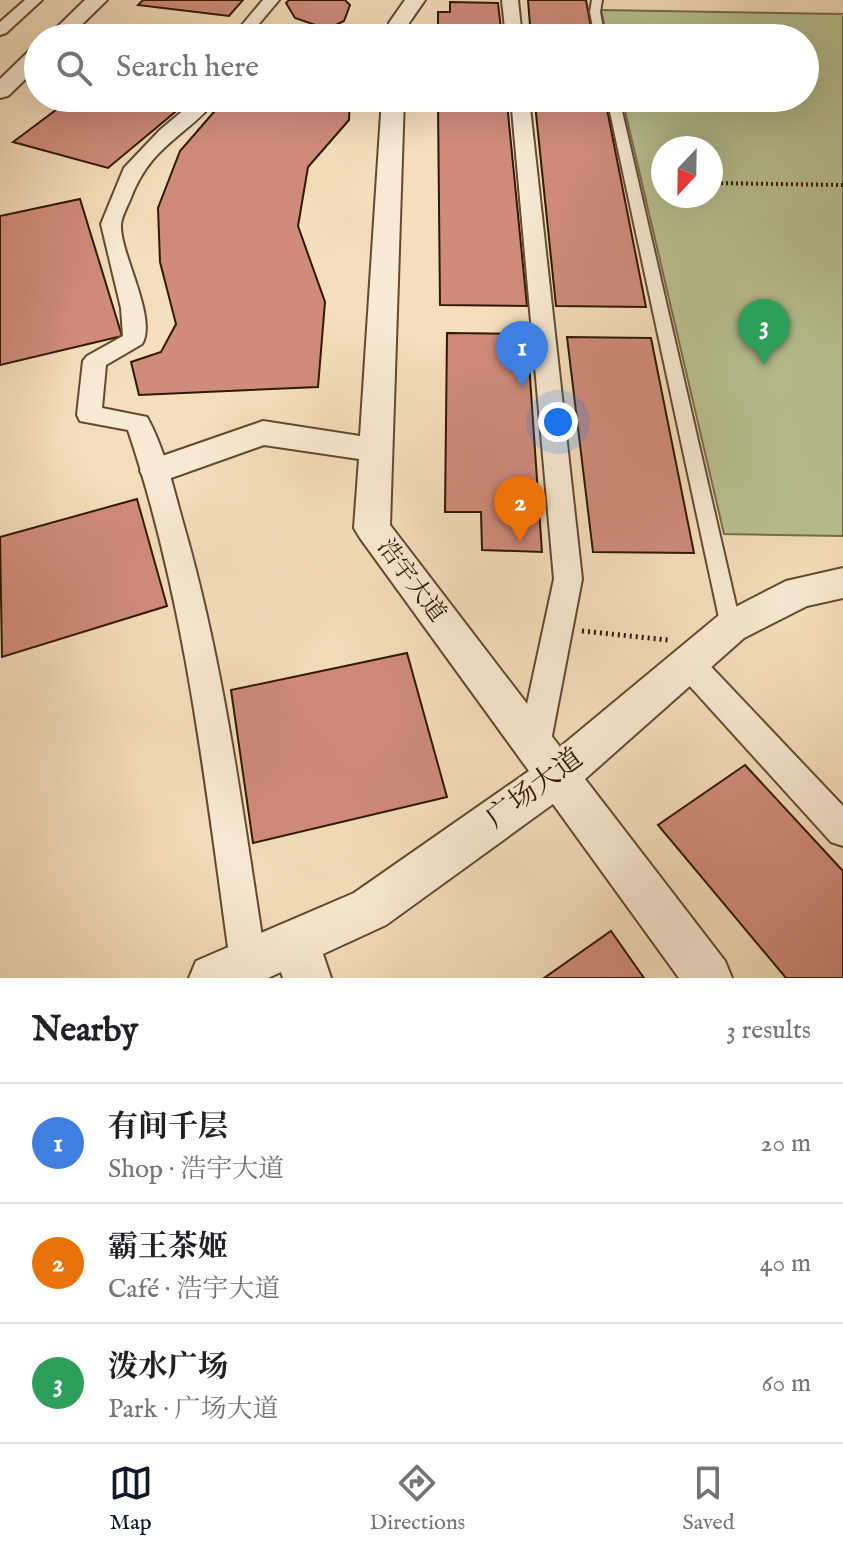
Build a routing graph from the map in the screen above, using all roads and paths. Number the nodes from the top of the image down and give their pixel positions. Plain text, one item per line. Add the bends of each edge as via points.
1 (34, 0) edge
2 (97, 0) edge
3 (271, 0) edge
4 (415, 0) edge
5 (510, 0) edge
6 (597, 0) edge
7 (71, 24) edge
8 (251, 24) edge
9 (399, 24) edge
10 (513, 24) edge
11 (597, 24) edge
12 (0, 30) edge
13 (24, 68) edge
14 (0, 91) edge
15 (192, 112) edge
16 (392, 112) edge
17 (521, 112) edge
18 (615, 112) edge
19 (723, 183) edge
20 (843, 185) edge
21 (375, 450) junction
22 (157, 471) junction
23 (843, 583) edge
24 (558, 628) junction
25 (710, 645) junction
26 (545, 761) junction
27 (843, 830) edge
28 (302, 960) edge
29 (230, 970) edge
30 (708, 978) edge

1 - 12 street
2 - 7 street
3 - 8 street
4 - 9 street
5 - 10 street
6 - 11 lane
13 - 14 street
15 - 22 street via 131,172 111,224 132,308 134,339 95,361 89,415 138,423
16 - 21 street, 浩宇大道
17 - 24 street via 568,579
18 - 25 lane
19 - 20 path
21 - 22 street via 263,433
21 - 26 street, 浩宇大道 via 372,528
22 - 29 street via 202,660
23 - 25 street, 广场大道 via 799,592
24 - 25 path
24 - 26 street
25 - 26 street, 广场大道
25 - 27 street
26 - 28 street, 广场大道
26 - 30 street, 浩宇大道
28 - 29 street, 广场大道

